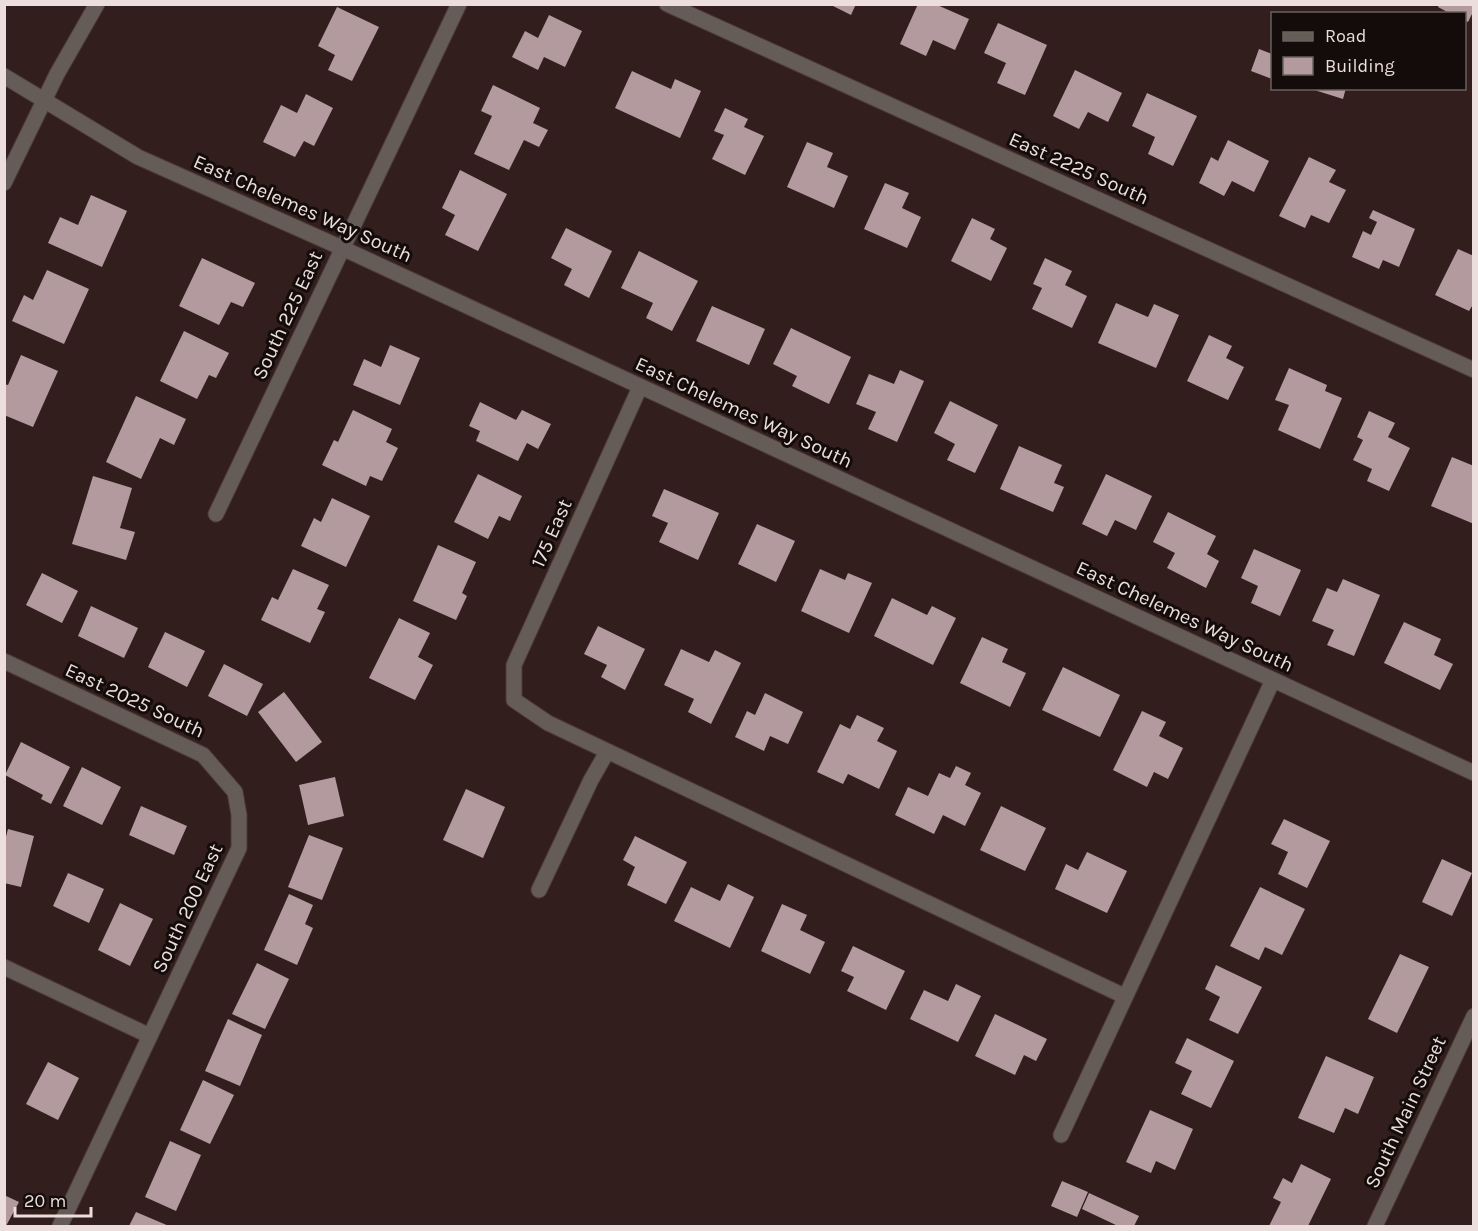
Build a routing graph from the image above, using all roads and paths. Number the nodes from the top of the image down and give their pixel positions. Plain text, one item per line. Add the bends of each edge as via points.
1 (97, 4) edge
2 (459, 4) edge
3 (667, 4) edge
4 (4, 76) edge
5 (44, 100) junction
6 (4, 183) edge
7 (342, 248) junction
8 (1473, 370) edge
9 (640, 387) junction
10 (216, 514) dead end
11 (4, 661) edge
12 (1273, 680) junction
13 (607, 752) junction
14 (1473, 773) edge
15 (235, 792) joint
16 (540, 890) dead end
17 (4, 967) edge
18 (1124, 996) junction
19 (1473, 1016) edge
20 (150, 1036) junction
21 (1061, 1135) dead end
22 (60, 1227) edge
23 (1375, 1227) edge

1 - 5 street
2 - 7 street, South 225 East
3 - 8 street, East 2225 South
4 - 5 street, East Chelemes Way South
5 - 6 street
5 - 7 street, East Chelemes Way South via 138,157
7 - 9 street, East Chelemes Way South
7 - 10 street, South 225 East
9 - 12 street, East Chelemes Way South
9 - 13 street, 175 East via 514,665 514,700 548,723
11 - 15 street, East 2025 South via 203,755
12 - 14 street, East Chelemes Way South
12 - 18 street
13 - 16 street
13 - 18 street
15 - 20 street, South 200 East via 239,848
17 - 20 street
18 - 21 street
19 - 23 street, South Main Street
20 - 22 street, South 200 East

